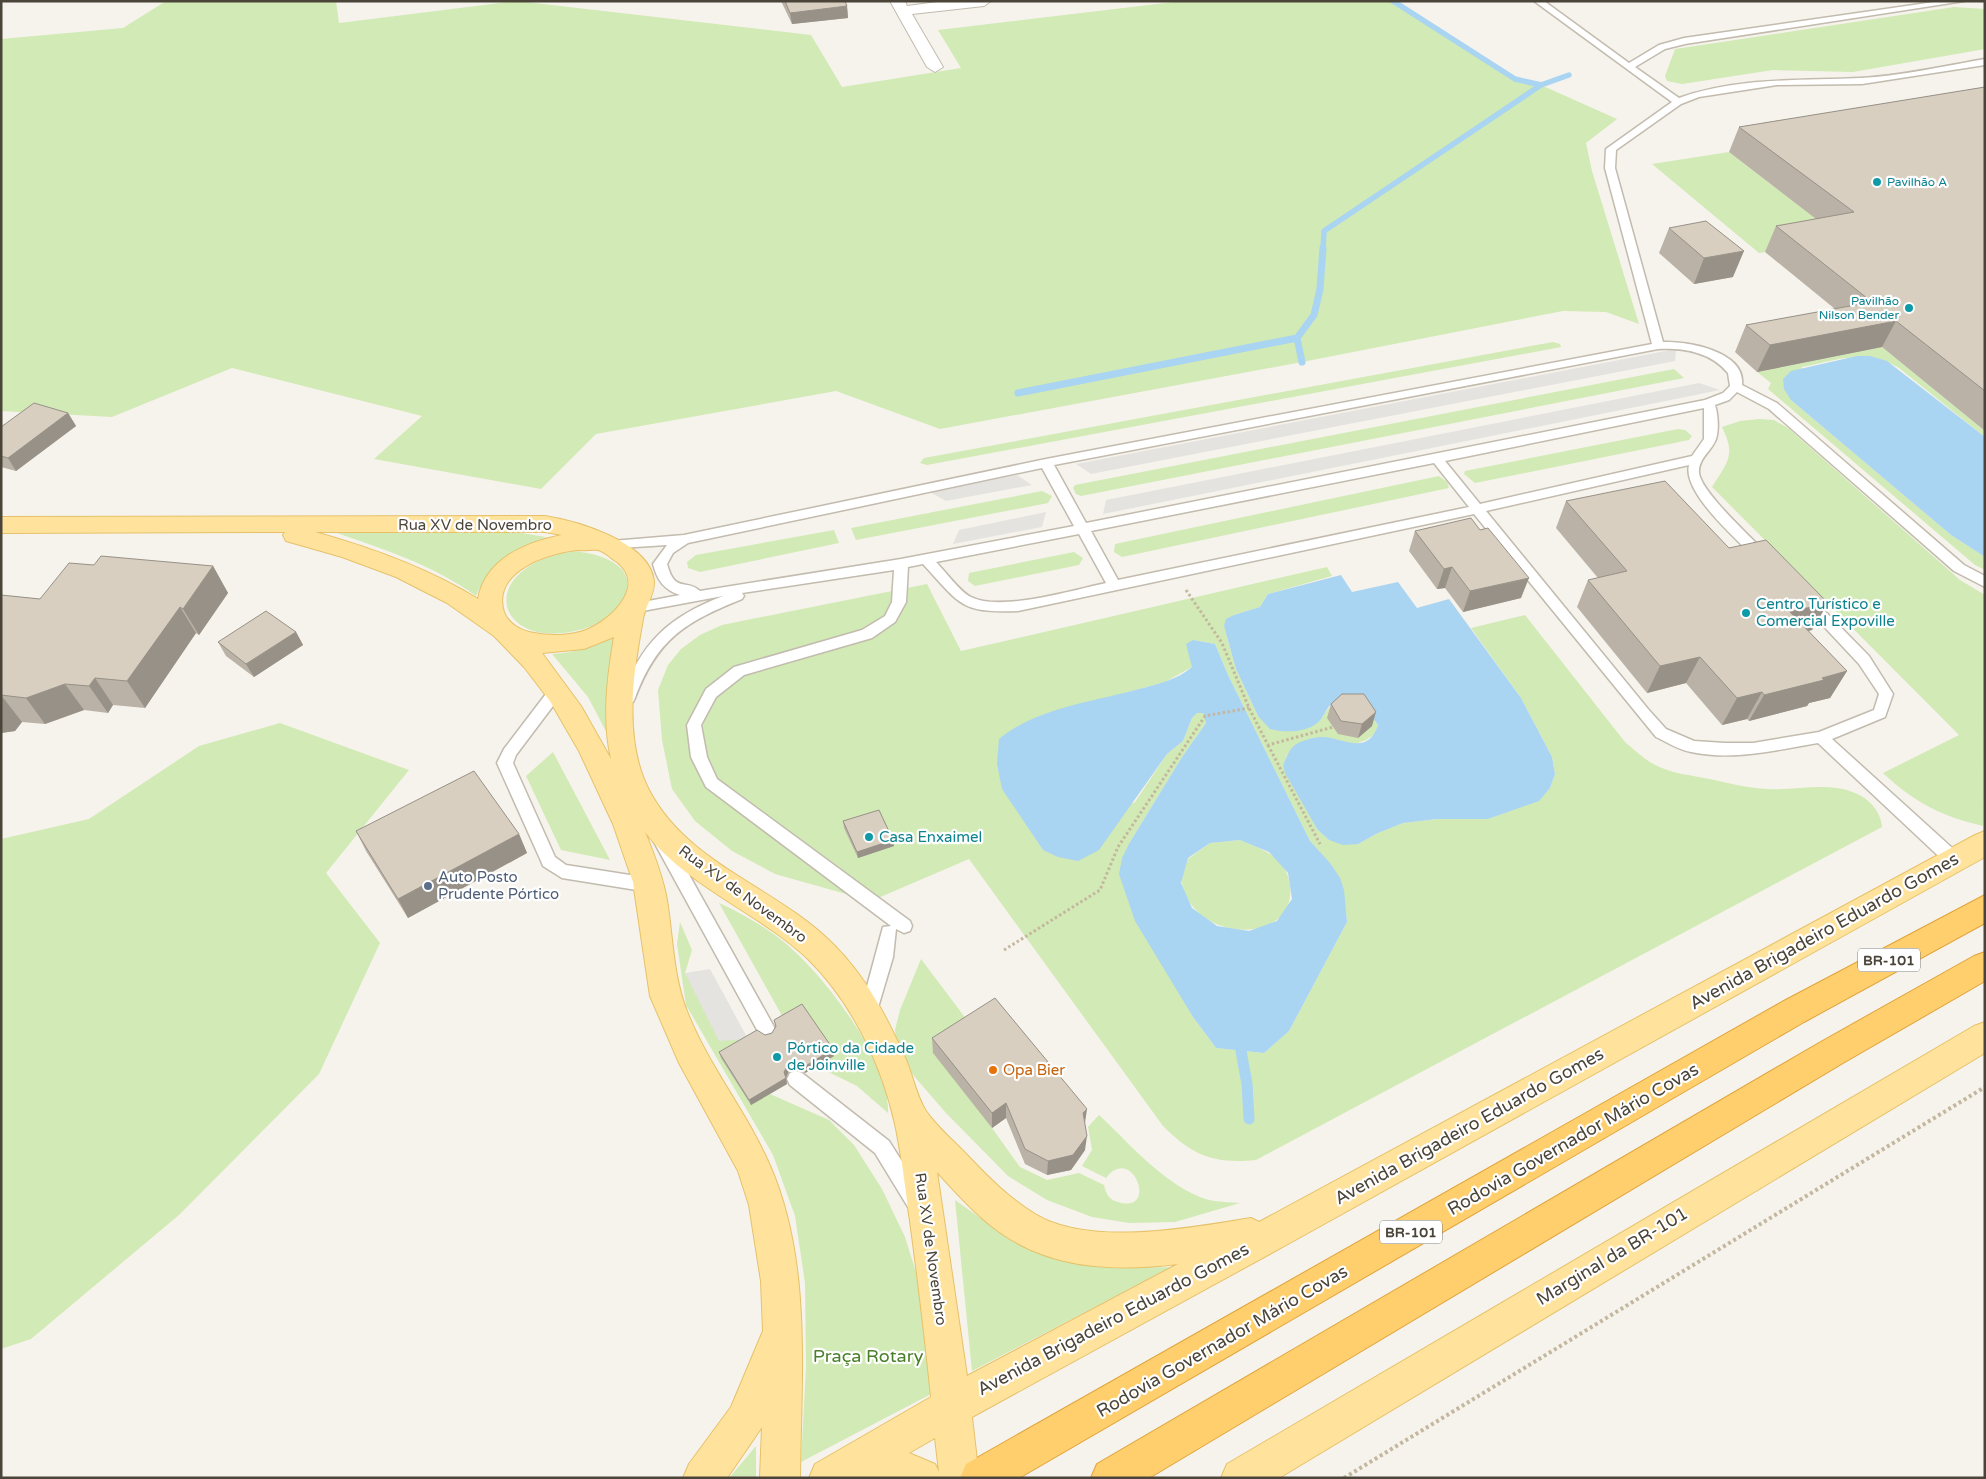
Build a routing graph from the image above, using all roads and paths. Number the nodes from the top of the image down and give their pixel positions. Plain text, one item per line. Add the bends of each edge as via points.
1 (984, 1) edge
2 (1538, 1) edge
3 (1960, 1) edge
4 (900, 6) edge
5 (1985, 62) edge
6 (935, 67) dead end
7 (1629, 67) junction
8 (1678, 102) junction
9 (1658, 346) junction
10 (1736, 388) junction
11 (1708, 403) junction
12 (1436, 459) junction
13 (1696, 459) junction
14 (1046, 463) junction
15 (1477, 509) junction
16 (1, 525) edge
17 (260, 526) junction
18 (1082, 528) junction
19 (684, 539) junction
20 (605, 545) junction
21 (926, 559) junction
22 (901, 564) junction
23 (1774, 568) edge
24 (1175, 572) junction
25 (1985, 582) edge
26 (770, 583) junction
27 (1114, 585) junction
28 (1794, 589) edge
29 (709, 594) junction
30 (632, 608) junction
31 (503, 630) junction
32 (556, 690) junction
33 (1249, 708) junction
34 (621, 721) junction
35 (1333, 727) dead end
36 (1821, 737) junction
37 (1268, 745) junction
38 (649, 816) junction
39 (1985, 843) edge
40 (1320, 844) dead end
41 (1954, 860) junction
42 (649, 885) junction
43 (1985, 908) edge
44 (1004, 950) dead end
45 (1985, 965) edge
46 (868, 1018) junction
47 (767, 1031) dead end
48 (1985, 1036) edge
49 (796, 1079) dead end
50 (1985, 1087) edge
51 (911, 1118) junction
52 (1275, 1232) junction
53 (930, 1233) junction
54 (782, 1325) junction
55 (952, 1407) junction
56 (833, 1476) edge
57 (1244, 1477) edge
58 (703, 1478) edge
59 (780, 1478) edge
60 (921, 1478) edge
61 (959, 1478) edge
62 (980, 1478) edge
63 (1111, 1478) edge
64 (1344, 1478) edge

1 - 4 street
2 - 7 lane
3 - 7 lane via 1684,41 1662,47
4 - 6 street
5 - 8 lane via 1862,80 1777,82 1697,95
7 - 8 lane
8 - 9 lane via 1611,149 1610,168
9 - 10 lane via 1691,347 1717,357 1729,366 1736,377
9 - 14 lane
10 - 11 lane via 1729,395
10 - 25 lane via 1773,406 1942,554
11 - 12 lane
11 - 13 lane via 1710,439
12 - 15 lane
12 - 18 lane
13 - 15 lane
13 - 23 lane via 1693,473 1701,492
14 - 18 lane
14 - 19 lane
15 - 24 lane
15 - 36 lane via 1661,733 1692,747 1725,749 1753,749
16 - 17 main road, Rua XV de Novembro
17 - 20 main road, Rua XV de Novembro via 546,524 560,525
17 - 31 main road, Rua XV de Novembro via 324,542 396,567 460,600
18 - 21 lane
18 - 27 lane
19 - 20 lane
19 - 29 lane via 668,550 660,564 663,578 675,590
20 - 30 main road, Rua XV de Novembro via 622,552 635,563 641,577 640,593
20 - 31 main road via 582,542 556,544 532,552 511,565 497,580 490,598 492,615
21 - 22 lane
21 - 27 lane via 964,600 984,607 1018,606
22 - 26 lane
22 - 46 lane via 899,602 890,619 867,634 740,671 710,693 694,725 699,758 711,783 897,929 885,957
24 - 27 lane
24 - 33 path via 1222,643
26 - 29 lane
26 - 34 lane via 715,604 663,635 642,662
28 - 36 lane via 1864,660 1886,694 1880,713
29 - 30 lane
30 - 31 main road via 617,624 596,636 570,643 545,644 522,640
30 - 34 main road, Rua XV de Novembro via 620,688
31 - 32 main road, Rua XV de Novembro via 535,661
32 - 42 main road, Rua XV de Novembro via 594,754 622,812
32 - 42 lane via 505,763 548,862 562,871
33 - 37 path
33 - 44 path via 1205,716 1118,847 1100,890
34 - 38 main road, Rua XV de Novembro via 624,755 633,785
35 - 37 path
36 - 41 lane
37 - 40 path
38 - 46 main road, Rua XV de Novembro via 681,852 770,911 821,952 846,982
38 - 47 lane
39 - 41 main road, Avenida Brigadeiro Eduardo Gomes
41 - 52 main road, Avenida Brigadeiro Eduardo Gomes
42 - 54 main road, Rua XV de Novembro via 661,976 670,1010 755,1169 768,1206
43 - 62 highway, Rodovia Governador Mário Covas / BR-101 via 1793,1012
45 - 63 highway
46 - 51 main road, Rua XV de Novembro via 891,1064
48 - 57 main road, Marginal da BR-101
49 - 53 lane via 882,1147 914,1197
50 - 64 path
51 - 52 main road via 987,1198 1024,1228 1062,1243 1111,1250 1177,1248
51 - 53 main road, Rua XV de Novembro
52 - 55 main road, Avenida Brigadeiro Eduardo Gomes
53 - 55 main road, Rua XV de Novembro
54 - 58 main road via 745,1420
54 - 59 main road, Rua XV de Novembro
55 - 56 main road
55 - 61 main road, Rua XV de Novembro
56 - 60 main road via 868,1465 898,1467

